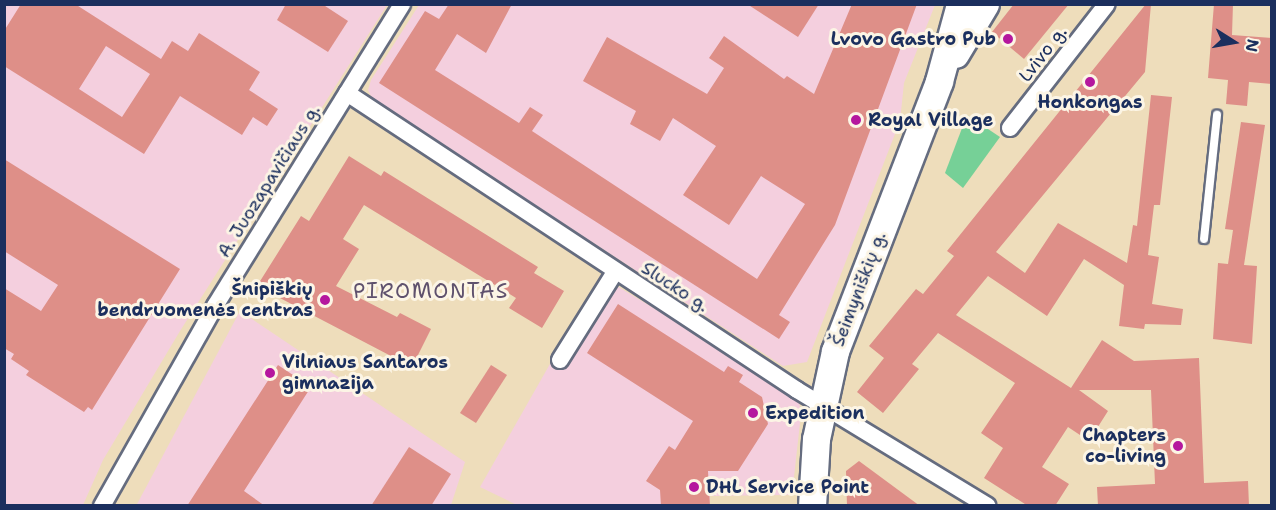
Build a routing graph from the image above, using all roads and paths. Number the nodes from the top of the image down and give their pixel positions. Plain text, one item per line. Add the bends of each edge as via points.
1 (402, 4) edge
2 (960, 4) edge
3 (985, 4) edge
4 (1107, 4) edge
5 (939, 81) junction
6 (347, 93) junction
7 (1217, 115) dead end
8 (1010, 128) dead end
9 (1204, 239) dead end
10 (615, 272) junction
11 (560, 360) dead end
12 (823, 406) junction
13 (102, 506) edge
14 (812, 506) edge
15 (988, 506) edge

1 - 6 street, A. Juozapavičiaus g.
2 - 5 main road, Šeimyniškių g.
3 - 5 main road, Šeimyniškių g.
4 - 8 street, Lvivo g.
5 - 12 main road, Šeimyniškių g. via 853,300 835,351
6 - 10 street, Slucko g.
6 - 13 street, A. Juozapavičiaus g. via 215,306
7 - 9 lane
10 - 11 street
10 - 12 street, Slucko g.
12 - 14 main road, Šeimyniškių g. via 814,456
12 - 15 street, Slucko g.

